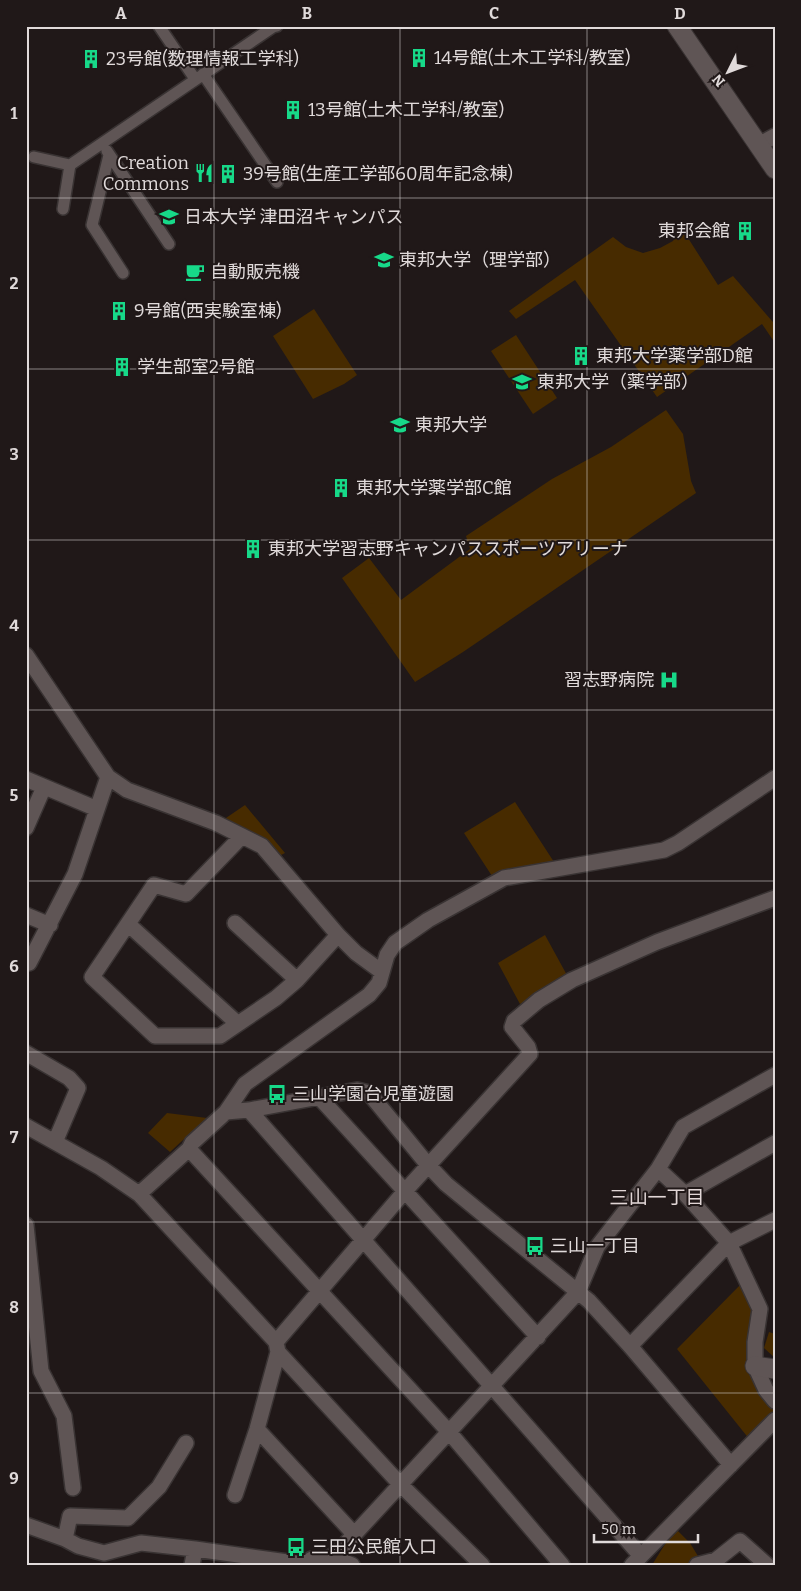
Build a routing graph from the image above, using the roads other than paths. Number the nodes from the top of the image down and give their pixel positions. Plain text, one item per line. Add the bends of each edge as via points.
1 (159, 26) edge
2 (677, 26) edge
3 (274, 27) edge
4 (199, 77) junction
5 (775, 136) edge
6 (101, 143) junction
7 (758, 144) junction
8 (109, 155) junction
9 (34, 157) dead end
10 (70, 165) junction
11 (775, 169) edge
12 (276, 182) dead end
13 (63, 208) dead end
14 (169, 244) dead end
15 (123, 273) dead end
16 (26, 655) edge
17 (108, 777) junction
18 (775, 778) edge
19 (26, 779) edge
20 (44, 786) junction
21 (97, 809) junction
22 (26, 828) edge
23 (242, 836) junction
24 (775, 898) edge
25 (26, 915) edge
26 (236, 923) dead end
27 (128, 924) junction
28 (50, 925) junction
29 (338, 935) junction
30 (29, 963) dead end
31 (382, 972) junction
32 (296, 980) junction
33 (237, 1023) junction
34 (26, 1053) edge
35 (775, 1075) edge
36 (319, 1096) junction
37 (249, 1110) junction
38 (226, 1112) junction
39 (26, 1126) edge
40 (55, 1142) junction
41 (775, 1143) edge
42 (190, 1149) junction
43 (428, 1165) junction
44 (658, 1169) junction
45 (405, 1191) junction
46 (139, 1194) junction
47 (685, 1194) junction
48 (774, 1222) edge
49 (26, 1225) edge
50 (363, 1240) junction
51 (729, 1243) junction
52 (320, 1291) junction
53 (578, 1292) junction
54 (538, 1337) junction
55 (630, 1346) junction
56 (277, 1347) junction
57 (755, 1366) junction
58 (775, 1369) edge
59 (34, 1370) edge
60 (492, 1386) junction
61 (775, 1401) edge
62 (775, 1420) edge
63 (257, 1429) junction
64 (450, 1432) junction
65 (186, 1443) dead end
66 (731, 1465) junction
67 (400, 1484) junction
68 (72, 1488) dead end
69 (235, 1496) dead end
70 (26, 1525) edge
71 (354, 1534) junction
72 (65, 1539) junction
73 (194, 1549) junction
74 (332, 1557) junction
75 (637, 1560) edge
76 (302, 1564) edge
77 (192, 1565) edge
78 (352, 1565) edge
79 (482, 1565) edge
80 (562, 1565) edge
81 (697, 1565) edge
82 (767, 1565) edge

1 - 4 street
2 - 7 street
3 - 4 street
4 - 6 street
4 - 12 street
5 - 7 street
6 - 8 street
6 - 10 street
7 - 11 street
8 - 14 street
8 - 15 street via 92,225
9 - 10 street
10 - 13 street
16 - 17 street
17 - 21 street
17 - 23 street via 127,790
18 - 31 street via 664,850 504,878 428,920 395,943
19 - 20 street
20 - 21 street
20 - 22 street
21 - 28 street via 75,874
23 - 27 street via 186,894 154,885
23 - 29 street via 262,846
24 - 43 street via 657,942 572,980 539,1000 514,1021 512,1027 530,1054
25 - 28 street
26 - 32 street
27 - 33 street
27 - 33 street via 92,977 155,1036 220,1036
28 - 30 street
29 - 31 street
29 - 32 street
31 - 38 street via 369,995 245,1084
32 - 33 street via 276,998
34 - 40 street via 68,1078 78,1088
35 - 44 street via 682,1127
36 - 37 street
36 - 43 street via 357,1090 369,1093
36 - 45 street
37 - 38 street
37 - 50 street
38 - 42 street via 192,1143
39 - 40 street
40 - 46 street
41 - 47 street
42 - 46 street
42 - 52 street
43 - 45 street
43 - 53 street via 446,1184
44 - 47 street
44 - 53 street via 597,1247
45 - 50 street
45 - 54 street
46 - 56 street
47 - 51 street
48 - 51 street
49 - 59 street
50 - 52 street
50 - 60 street
51 - 55 street
51 - 57 street via 760,1309
52 - 56 street
52 - 64 street
53 - 54 street
53 - 55 street
54 - 60 street
55 - 66 street
56 - 63 street
56 - 67 street
57 - 58 street
57 - 61 street
59 - 68 street via 64,1416
60 - 64 street
60 - 75 street
62 - 66 street
63 - 69 street
63 - 71 street
64 - 67 street
64 - 80 street
65 - 72 street via 159,1487 128,1518 70,1516
66 - 75 street
67 - 71 street
67 - 79 street
70 - 72 street
71 - 74 street
72 - 73 street via 78,1546 104,1552 140,1543
73 - 76 street
73 - 77 street
74 - 76 street via 312,1559
74 - 78 street
81 - 82 street via 716,1560 740,1541

